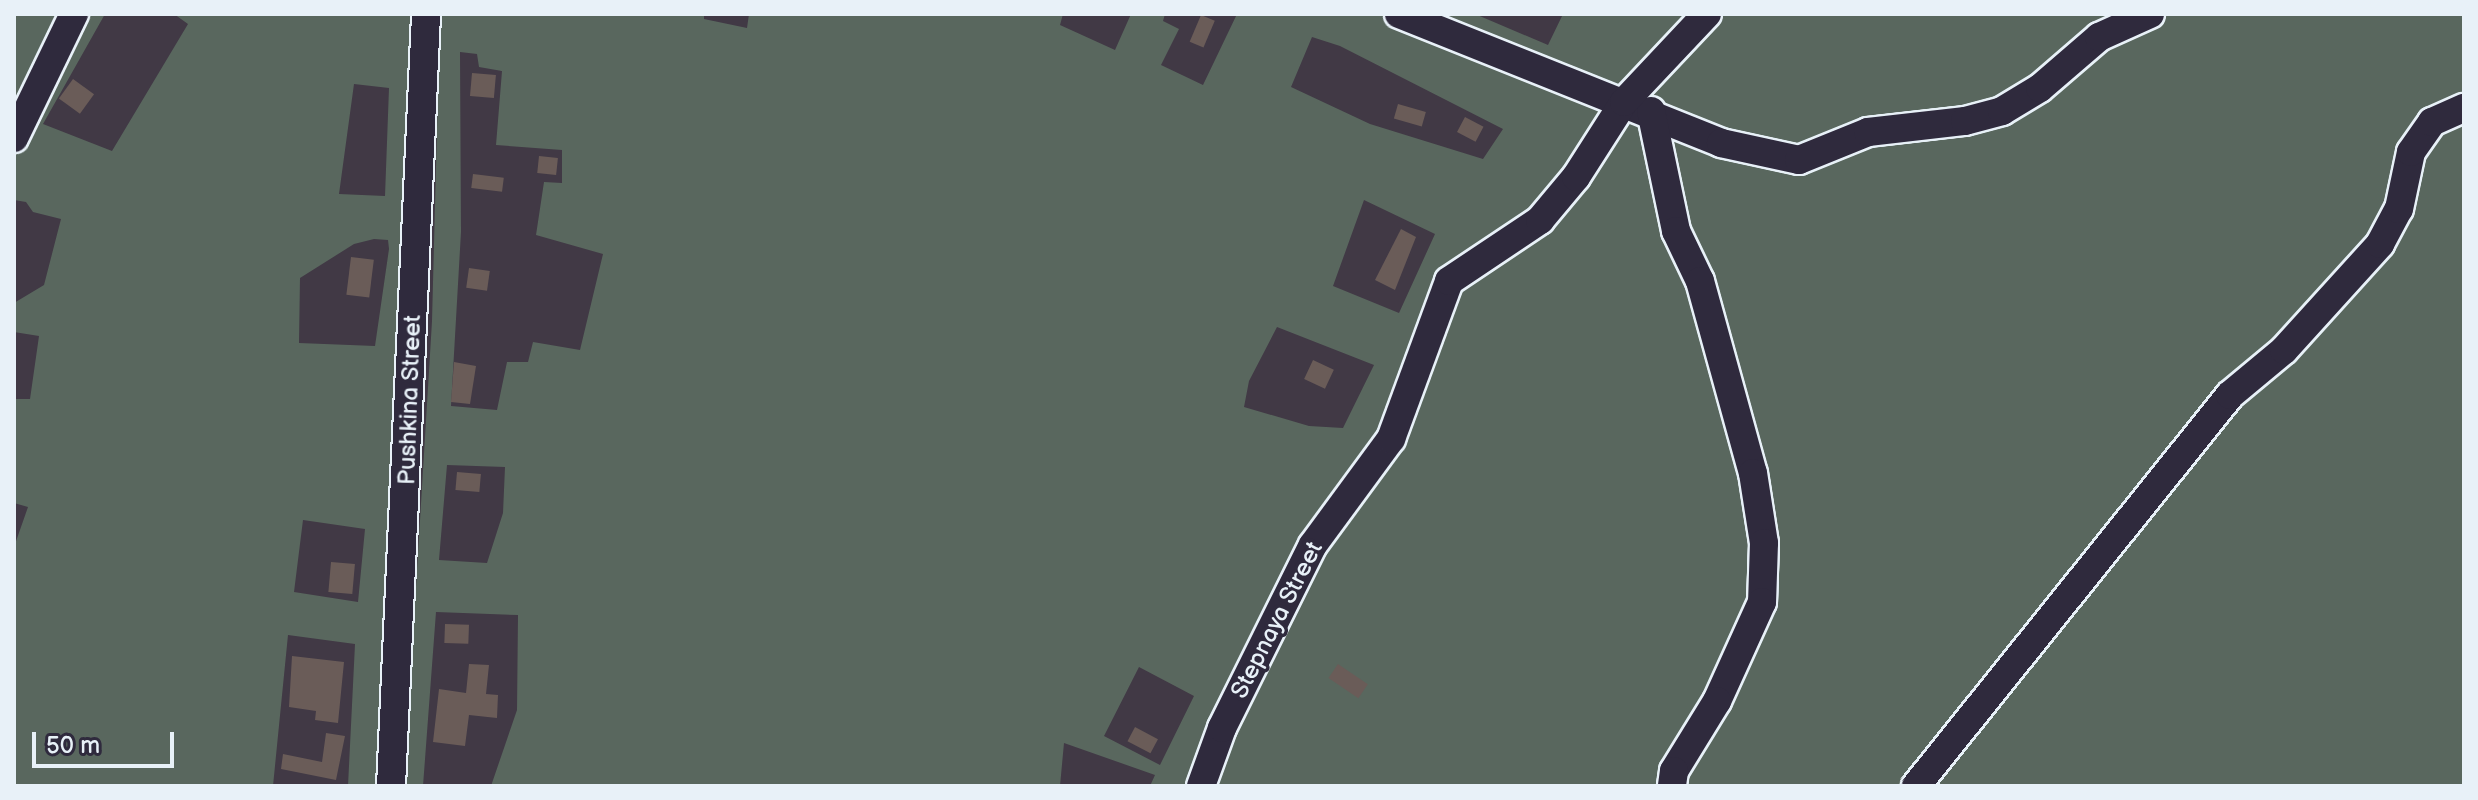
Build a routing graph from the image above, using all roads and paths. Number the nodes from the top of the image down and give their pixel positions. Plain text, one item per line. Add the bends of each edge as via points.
1 (74, 14) edge
2 (426, 14) edge
3 (1399, 14) edge
4 (1707, 14) edge
5 (2150, 14) edge
6 (1624, 102) junction
7 (2462, 109) edge
8 (1651, 111) junction
9 (14, 138) edge
10 (391, 786) edge
11 (1201, 786) edge
12 (1672, 786) edge
13 (1916, 786) edge

1 - 9 street
2 - 10 street, Pushkina Street
3 - 6 street
4 - 6 street, Stepnaya Street
5 - 8 street via 2099,37 2040,88 2002,111 1965,121 1868,132 1799,160 1721,143
6 - 8 street
6 - 11 street, Stepnaya Street via 1576,177 1540,220 1449,281 1391,439 1313,545 1222,728
7 - 13 street via 2432,122 2411,152 2399,209 2380,244 2284,350 2230,395
8 - 12 street via 1676,231 1700,281 1753,473 1764,543 1762,602 1717,701 1674,771

